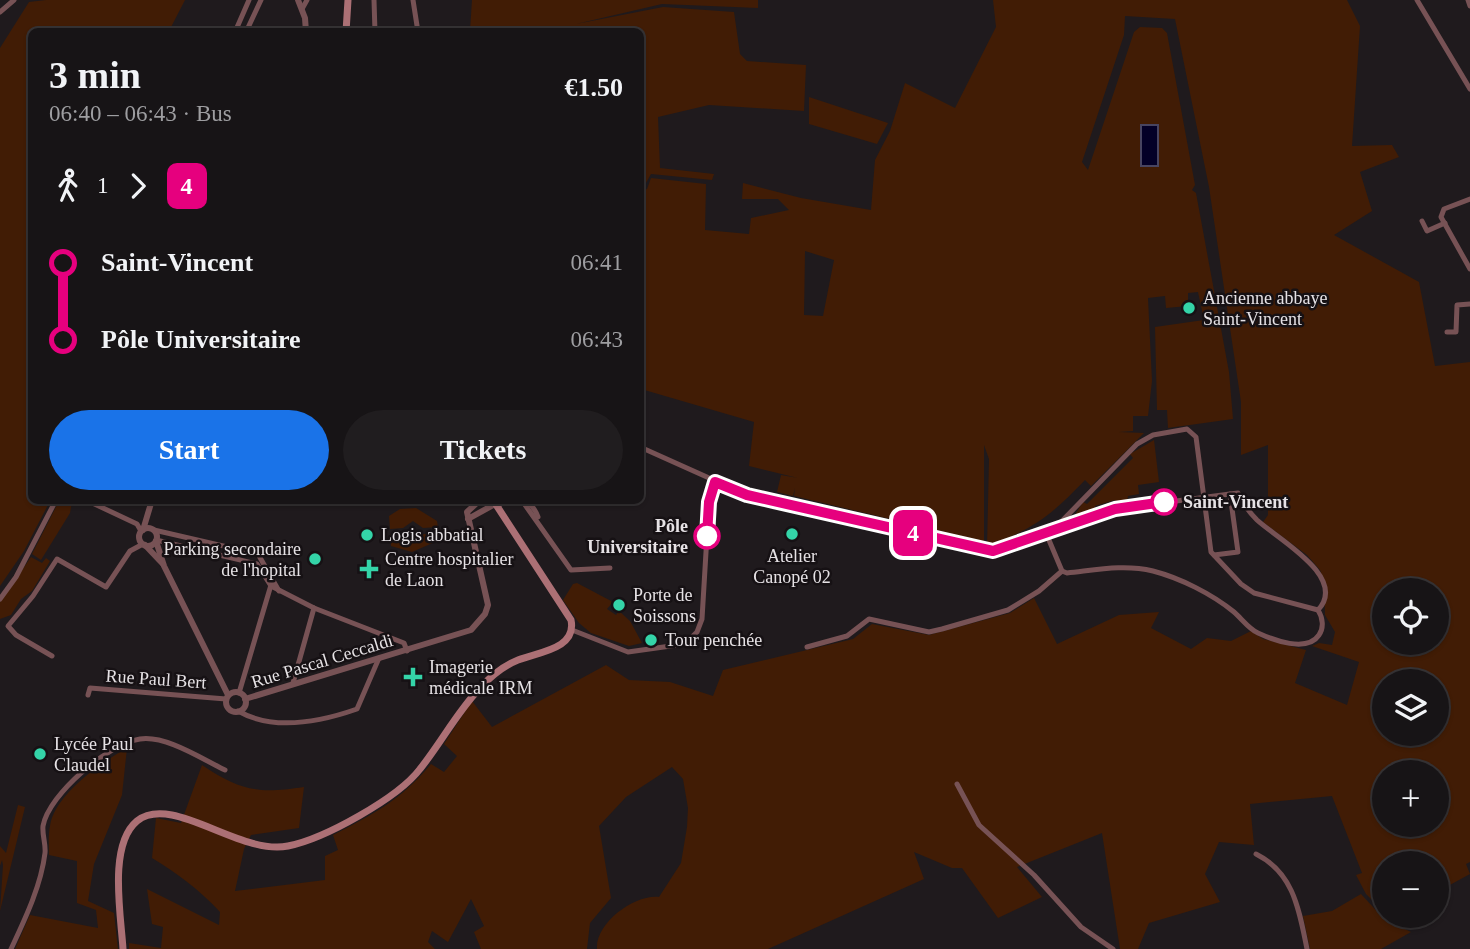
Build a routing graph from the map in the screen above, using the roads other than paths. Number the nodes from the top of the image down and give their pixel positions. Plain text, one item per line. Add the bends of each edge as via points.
1 (14, 0) edge
2 (249, 0) edge
3 (261, 0) edge
4 (298, 0) edge
5 (307, 0) edge
6 (348, 0) edge
7 (374, 0) edge
8 (413, 0) edge
9 (1418, 0) edge
10 (1468, 0) edge
11 (1470, 6) edge
12 (302, 9) junction
13 (0, 12) edge
14 (237, 28) edge
15 (248, 28) edge
16 (305, 28) edge
17 (346, 28) edge
18 (375, 28) edge
19 (417, 28) edge
20 (1467, 78) edge
21 (1470, 89) edge
22 (1470, 199) edge
23 (1422, 221) dead end
24 (1444, 223) junction
25 (1470, 269) edge
26 (1470, 304) edge
27 (1447, 332) dead end
28 (644, 449) edge
29 (715, 482) junction
30 (1230, 494) junction
31 (1202, 497) junction
32 (54, 504) edge
33 (94, 504) edge
34 (150, 504) edge
35 (475, 504) edge
36 (495, 504) edge
37 (528, 504) edge
38 (149, 508) junction
39 (468, 519) junction
40 (1059, 529) junction
41 (153, 530) junction
42 (142, 531) junction
43 (1046, 533) junction
44 (156, 540) junction
45 (209, 542) junction
46 (144, 545) junction
47 (207, 552) junction
48 (1214, 555) junction
49 (164, 566) junction
50 (610, 568) dead end
51 (1062, 571) junction
52 (274, 580) junction
53 (271, 586) junction
54 (279, 591) junction
55 (0, 599) edge
56 (314, 608) junction
57 (1318, 610) junction
58 (572, 630) junction
59 (807, 647) dead end
60 (407, 650) junction
61 (52, 656) dead end
62 (379, 658) junction
63 (293, 683) junction
64 (239, 693) junction
65 (88, 695) dead end
66 (227, 697) junction
67 (245, 699) junction
68 (237, 711) junction
69 (225, 770) dead end
70 (957, 784) dead end
71 (1256, 854) dead end
72 (11, 949) edge
73 (123, 949) edge
74 (1113, 949) edge
75 (1307, 949) edge

1 - 13 street
2 - 14 street
3 - 15 street
4 - 12 street
5 - 12 street
6 - 17 main road
7 - 18 street
8 - 19 street
9 - 20 street
10 - 11 street
12 - 16 street
20 - 21 street
22 - 24 street via 1444,209
23 - 24 street via 1427,231
24 - 25 street
26 - 27 street via 1457,305 1456,332
28 - 29 street
29 - 43 street via 747,495 985,550 999,550
29 - 58 street via 709,502 700,626 694,637 679,646 628,652
30 - 31 street
30 - 48 street via 1238,552
30 - 57 street via 1238,493 1258,521 1310,561 1319,574 1324,596
31 - 40 street via 1115,509
31 - 40 street via 1196,437 1187,429 1153,435 1137,444
31 - 48 street
32 - 55 street
33 - 42 street via 137,524
34 - 38 street
35 - 39 street via 468,509
36 - 39 street
36 - 58 main road via 562,606
37 - 50 street via 534,506 538,520 571,570
38 - 41 street
38 - 42 street
39 - 60 street, Rue Pascal Ceccaldi via 488,605 485,614 471,630
40 - 43 street
41 - 42 street
41 - 44 street
41 - 45 street
42 - 46 street via 139,537
43 - 51 street
44 - 46 street
44 - 47 street
44 - 49 street
45 - 47 street
45 - 52 street via 258,554
46 - 49 street
46 - 61 street via 130,551 106,587 57,559 8,626
47 - 53 street via 257,564
48 - 57 street via 1254,593
49 - 66 street
51 - 57 street via 1118,567 1154,572 1213,598 1256,632 1297,645 1315,640 1321,633
51 - 59 street via 1039,592 1008,610 929,632 869,619 848,636
52 - 53 street
52 - 54 street
53 - 54 street
53 - 64 street
54 - 56 street
56 - 60 street via 404,642
56 - 63 street
58 - 73 main road via 560,646 516,660 496,672 478,689 419,771 394,795 308,840 267,847 160,812 137,821 123,840 119,858
60 - 62 street, Rue Pascal Ceccaldi
62 - 63 street, Rue Pascal Ceccaldi
62 - 68 street via 356,709 278,724
63 - 67 street, Rue Pascal Ceccaldi
64 - 66 street
64 - 67 street
65 - 66 street, Rue Paul Bert via 90,688
66 - 68 street via 228,708
67 - 68 street
69 - 72 street via 164,742 141,738 89,766 58,797 43,825 45,852 29,911
70 - 74 street via 979,825 1034,875 1081,928
71 - 75 street via 1283,874 1296,898

